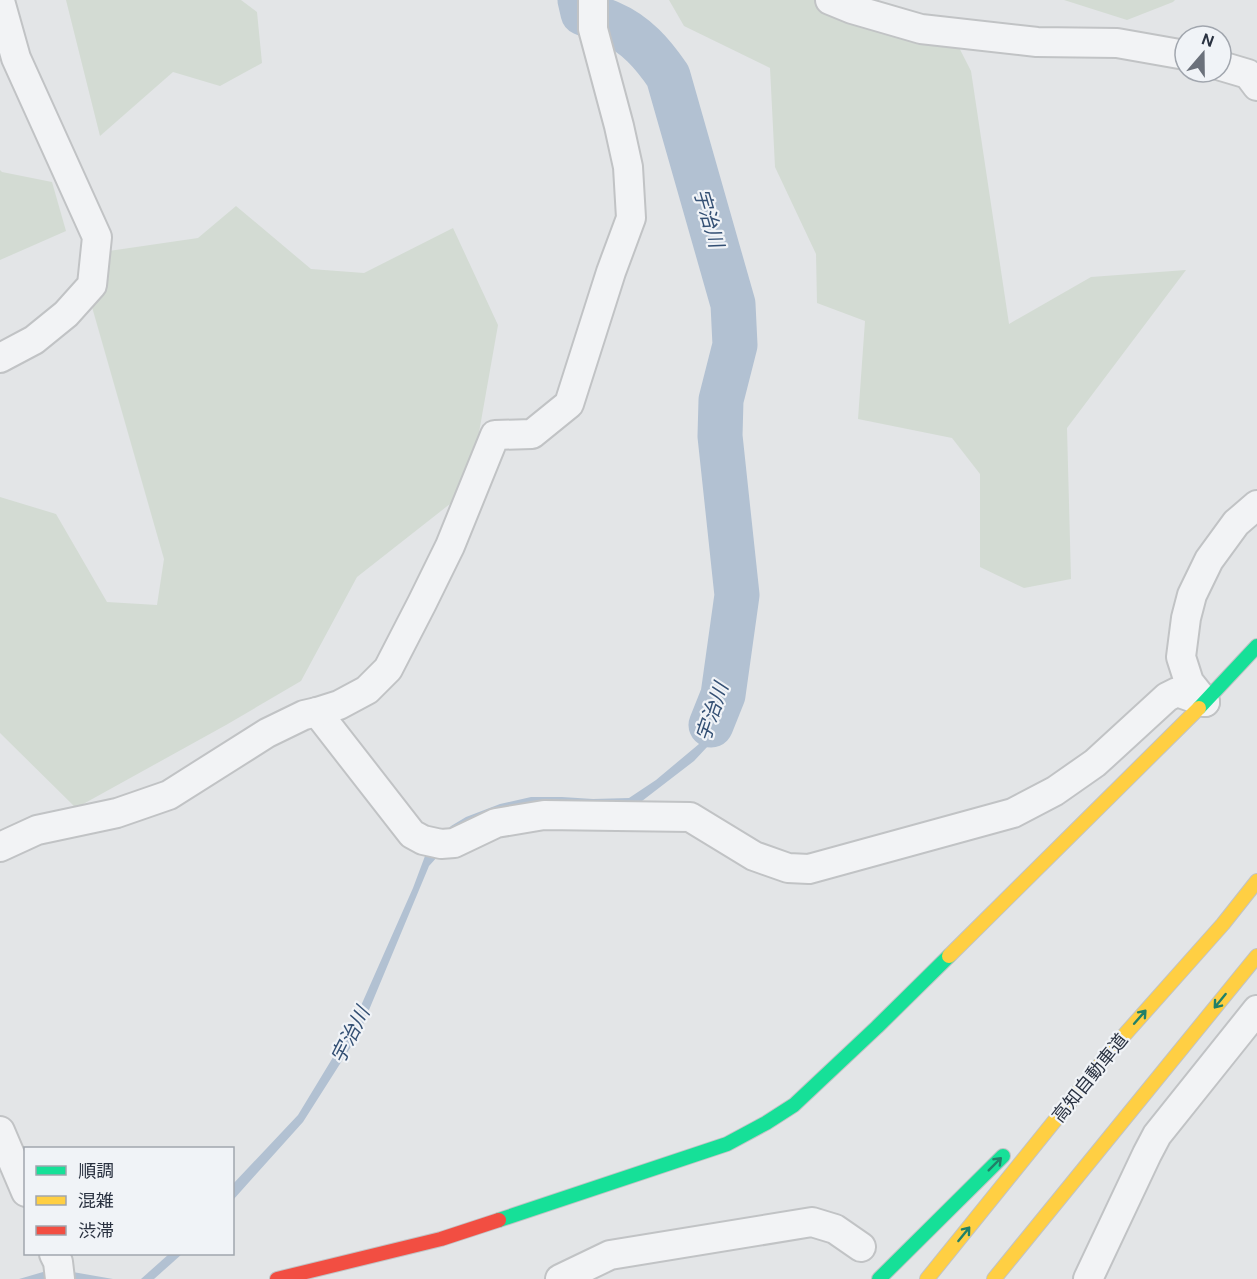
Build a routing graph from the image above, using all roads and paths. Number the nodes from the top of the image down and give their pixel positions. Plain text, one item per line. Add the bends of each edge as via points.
1 (830, 0) edge
2 (0, 1) edge
3 (593, 13) edge
4 (1173, 54) edge
5 (1233, 70) edge
6 (1257, 86) edge
7 (0, 358) edge
8 (1257, 505) edge
9 (1257, 646) edge
10 (1205, 702) junction
11 (317, 712) junction
12 (0, 847) edge
13 (1257, 881) edge
14 (1257, 956) edge
15 (1257, 1010) edge
16 (1119, 1041) junction
17 (1116, 1130) junction
18 (0, 1131) edge
19 (1028, 1131) dead end
20 (1011, 1148) dead end
21 (24, 1187) edge
22 (861, 1246) dead end
23 (277, 1279) edge
24 (560, 1279) edge
25 (879, 1279) edge
26 (927, 1279) edge
27 (994, 1279) edge
28 (1012, 1279) edge
29 (1088, 1279) edge

1 - 4 street via 921,29 1037,42 1117,43
2 - 7 street via 16,58 97,237 92,285 66,314 34,340
3 - 11 street via 628,167 631,218 569,404 532,434 495,435 450,546 387,669 367,690
5 - 6 street via 1248,74
8 - 10 street via 1236,523 1209,561 1188,610 1180,657 1189,682
9 - 10 main road
10 - 11 street via 1177,692 1167,697 1095,763 1055,791 1013,813 809,869 788,868 754,856 690,817 544,815 496,823 454,843 423,840 412,834
10 - 23 main road via 877,1027 794,1105 766,1123 727,1144 441,1239
11 - 12 street via 267,733 169,795 117,813 37,830
16 -> 13 main road, 高知自動車道
14 -> 17 main road
15 - 29 street via 1157,1136
16 - 19 main road
26 -> 16 main road, 高知自動車道
17 - 27 main road
17 - 28 main road
18 - 21 street
25 -> 20 main road
22 - 24 street via 835,1229 812,1222 610,1255

